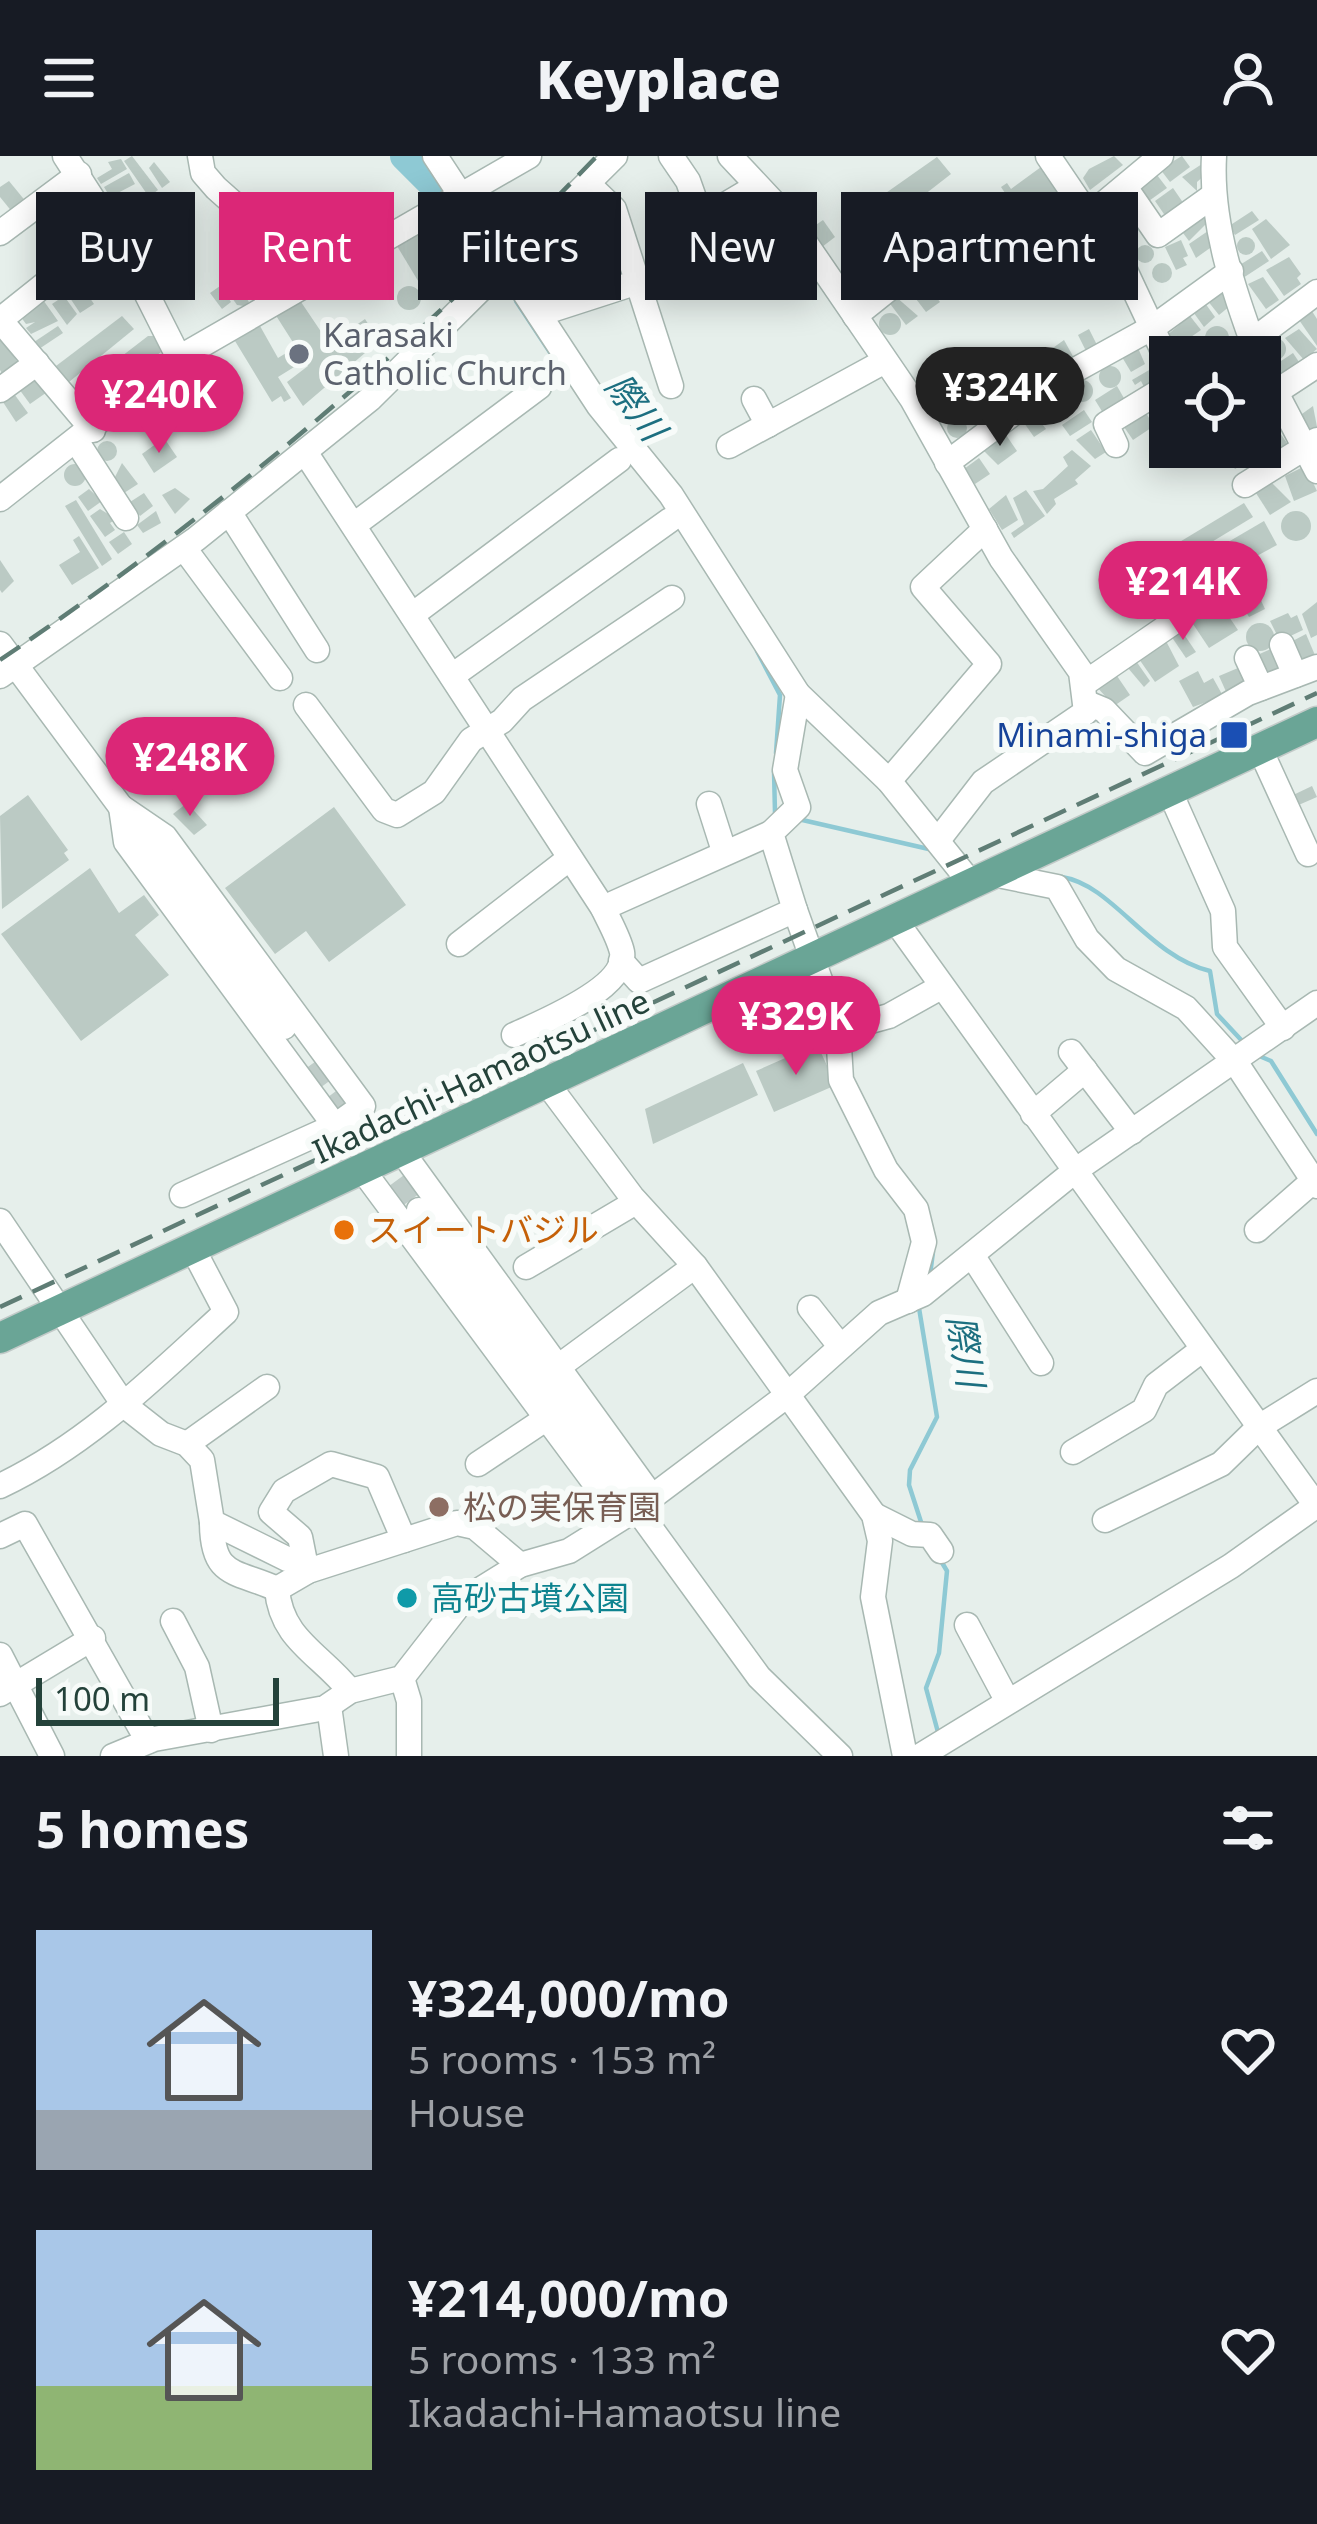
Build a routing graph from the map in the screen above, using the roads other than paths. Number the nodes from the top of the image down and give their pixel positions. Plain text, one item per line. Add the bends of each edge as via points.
1 (200, 156) edge
2 (435, 156) edge
3 (529, 156) edge
4 (616, 156) edge
5 (671, 156) edge
6 (730, 156) edge
7 (1048, 156) edge
8 (1160, 156) edge
9 (1214, 156) edge
10 (72, 165) edge
11 (588, 184) junction
12 (757, 186) junction
13 (1125, 187) junction
14 (89, 192) edge
15 (220, 192) edge
16 (460, 192) edge
17 (470, 192) edge
18 (580, 192) edge
19 (690, 192) edge
20 (747, 192) edge
21 (1073, 192) edge
22 (1119, 192) edge
23 (1214, 195) junction
24 (0, 233) edge
25 (1231, 272) junction
26 (638, 282) junction
27 (36, 291) edge
28 (1317, 292) edge
29 (1138, 298) edge
30 (149, 300) edge
31 (281, 300) edge
32 (472, 300) edge
33 (527, 300) edge
34 (875, 300) edge
35 (539, 314) junction
36 (855, 316) junction
37 (0, 320) edge
38 (1155, 326) junction
39 (1159, 336) edge
40 (1251, 336) edge
41 (1277, 336) edge
42 (179, 358) junction
43 (885, 361) junction
44 (37, 363) junction
45 (1317, 364) edge
46 (671, 386) dead end
47 (539, 388) dead end
48 (1281, 389) edge
49 (0, 390) edge
50 (1149, 398) edge
51 (754, 399) dead end
52 (1281, 400) edge
53 (768, 425) junction
54 (85, 436) junction
55 (1116, 445) dead end
56 (729, 446) dead end
57 (305, 452) junction
58 (1313, 453) edge
59 (619, 460) dead end
60 (947, 463) junction
61 (1245, 485) dead end
62 (0, 499) edge
63 (229, 512) junction
64 (126, 518) dead end
65 (670, 520) dead end
66 (354, 525) junction
67 (985, 529) junction
68 (184, 548) junction
69 (673, 598) dead end
70 (412, 615) junction
71 (1180, 617) dead end
72 (0, 644) edge
73 (1282, 645) dead end
74 (317, 650) dead end
75 (1247, 658) dead end
76 (1306, 671) edge
77 (7, 672) edge
78 (452, 676) junction
79 (280, 678) dead end
80 (1261, 688) junction
81 (1086, 693) junction
82 (798, 694) junction
83 (307, 705) dead end
84 (1317, 722) edge
85 (488, 731) junction
86 (1260, 749) junction
87 (889, 781) junction
88 (1171, 792) junction
89 (709, 804) dead end
90 (121, 807) junction
91 (783, 823) junction
92 (939, 839) junction
93 (724, 851) junction
94 (1308, 854) dead end
95 (571, 858) junction
96 (982, 878) junction
97 (603, 908) junction
98 (795, 910) junction
99 (895, 920) junction
100 (459, 944) dead end
101 (812, 958) junction
102 (621, 961) junction
103 (941, 987) junction
104 (1314, 1012) edge
105 (846, 1028) junction
106 (1283, 1028) junction
107 (514, 1035) dead end
108 (1247, 1055) junction
109 (311, 1064) tunnel mouth
110 (546, 1082) junction
111 (1033, 1114) junction
112 (334, 1126) junction
113 (1132, 1132) junction
114 (403, 1153) junction
115 (1076, 1170) junction
116 (364, 1172) junction
117 (1315, 1184) edge
118 (182, 1195) dead end
119 (636, 1202) junction
120 (419, 1210) tunnel mouth
121 (0, 1221) edge
122 (1258, 1230) dead end
123 (193, 1249) junction
124 (972, 1256) junction
125 (526, 1267) dead end
126 (695, 1267) junction
127 (913, 1298) junction
128 (810, 1308) dead end
129 (58, 1310) junction
130 (0, 1338) edge
131 (840, 1346) junction
132 (1203, 1349) junction
133 (1041, 1363) dead end
134 (558, 1367) junction
135 (267, 1388) dead end
136 (1317, 1391) edge
137 (785, 1396) junction
138 (124, 1405) junction
139 (547, 1418) junction
140 (1259, 1427) junction
141 (187, 1444) junction
142 (1073, 1452) dead end
143 (478, 1464) dead end
144 (1, 1484) edge
145 (1316, 1504) edge
146 (636, 1508) junction
147 (874, 1515) junction
148 (1105, 1520) dead end
149 (212, 1522) junction
150 (0, 1536) edge
151 (404, 1540) junction
152 (928, 1540) dead end
153 (520, 1565) junction
154 (307, 1567) junction
155 (277, 1589) junction
156 (173, 1622) dead end
157 (967, 1624) dead end
158 (93, 1638) junction
159 (0, 1655) edge
160 (402, 1678) junction
161 (9, 1689) edge
162 (339, 1698) junction
163 (1007, 1700) junction
164 (211, 1730) junction
165 (148, 1741) junction
166 (925, 1749) edge
167 (52, 1756) edge
168 (113, 1756) edge
169 (336, 1756) edge
170 (409, 1756) edge
171 (840, 1756) edge

1 - 15 street
2 - 16 street
3 - 17 street
4 - 11 street
5 - 19 street
6 - 12 street
7 - 21 street
8 - 13 street
9 - 23 street
10 - 14 street
10 - 24 street
11 - 18 street
11 - 26 street via 614,209
12 - 20 street
12 - 36 street
13 - 22 street
13 - 23 street via 1157,235
23 - 25 street
25 - 38 street
25 - 40 street
26 - 35 street
26 - 46 street
27 - 37 street
28 - 41 street
29 - 38 street
30 - 42 street
31 - 42 street
32 - 57 street
33 - 35 street
34 - 36 street
35 - 82 street via 671,495
36 - 43 street
37 - 44 street
38 - 39 street
38 - 60 street via 1059,380
42 - 54 street
43 - 53 street
43 - 60 street
44 - 49 street
44 - 54 street
45 - 48 street
47 - 66 street
50 - 55 street via 1106,424
51 - 53 street
52 - 58 street
53 - 56 street
54 - 62 street
54 - 64 street
57 - 63 street
57 - 66 street
58 - 61 street
59 - 70 street
60 - 67 street
63 - 68 street
63 - 74 street
65 - 78 street
66 - 70 street
67 - 81 street
67 - 87 street via 922,587 989,664
68 - 77 street
68 - 79 street
69 - 85 street via 522,698
70 - 78 street
71 - 81 street
72 - 77 street
73 - 76 street
75 - 80 street
76 - 80 street
77 - 90 street
78 - 85 street
80 - 81 street via 1145,753
81 - 92 street via 1085,712 982,782
82 - 87 street
82 - 91 street
83 - 85 street via 384,810 397,815 434,792 471,740
84 - 86 main road, Ikadachi-Hamaotsu line
85 - 95 street
86 - 88 main road, Ikadachi-Hamaotsu line
86 - 94 street
87 - 92 street
88 - 96 main road, Ikadachi-Hamaotsu line
88 - 106 street via 1223,911 1225,947
89 - 93 street
90 - 109 street
90 - 112 street via 126,842
90 - 112 street via 165,837 363,1106
91 - 93 street
91 - 98 street
92 - 96 street
93 - 97 street
95 - 97 street
95 - 100 street
96 - 99 main road, Ikadachi-Hamaotsu line
96 - 108 street via 1057,886 1087,939 1116,969
97 - 102 street
98 - 101 street
98 - 102 street via 639,981
99 - 101 main road, Ikadachi-Hamaotsu line
99 - 103 street
101 - 105 street
101 - 110 main road, Ikadachi-Hamaotsu line
102 - 107 street via 578,1007
103 - 105 street via 889,1016
103 - 111 street
104 - 106 street
105 - 127 street via 841,1080 924,1242
106 - 108 street
108 - 113 street
108 - 117 street
110 - 114 main road, Ikadachi-Hamaotsu line
110 - 119 street
111 - 113 street via 1078,1061
111 - 115 street
112 - 118 street
113 - 115 street
114 - 116 main road, Ikadachi-Hamaotsu line
114 - 134 street
115 - 124 street
115 - 132 street
116 - 123 main road, Ikadachi-Hamaotsu line
116 - 139 street
117 - 122 street
119 - 125 street
119 - 126 street
120 - 146 street
121 - 129 street
123 - 129 main road, Ikadachi-Hamaotsu line
123 - 138 street via 226,1312
124 - 127 street
124 - 133 street
126 - 134 street
126 - 137 street
127 - 131 street via 879,1313
128 - 131 street
129 - 130 main road, Ikadachi-Hamaotsu line
129 - 138 street
131 - 137 street
132 - 140 street
132 - 142 street via 1156,1384 1144,1410
134 - 146 street
135 - 141 street
136 - 140 street
137 - 146 street
137 - 147 street
138 - 141 street
138 - 144 street via 40,1467
139 - 143 street
139 - 146 street
140 - 145 street
140 - 148 street via 1221,1464
141 - 149 street via 202,1460
145 - 163 street via 1231,1566
146 - 153 street via 569,1551
146 - 171 street via 759,1677
147 - 152 street
147 - 166 street via 880,1541 873,1598
149 - 154 street
149 - 155 street via 222,1565
150 - 158 street via 25,1524
151 - 153 street via 457,1522 475,1527
151 - 154 street
151 - 154 street via 376,1477 331,1464 284,1491 271,1512 300,1537
153 - 160 street via 462,1600
154 - 155 street
155 - 162 street via 283,1622 330,1665
156 - 164 street via 196,1667
157 - 163 street
158 - 161 street
158 - 165 street
159 - 161 street
160 - 162 street
160 - 170 street
161 - 167 street
162 - 164 street
162 - 169 street
163 - 166 street
164 - 165 street
165 - 168 street

